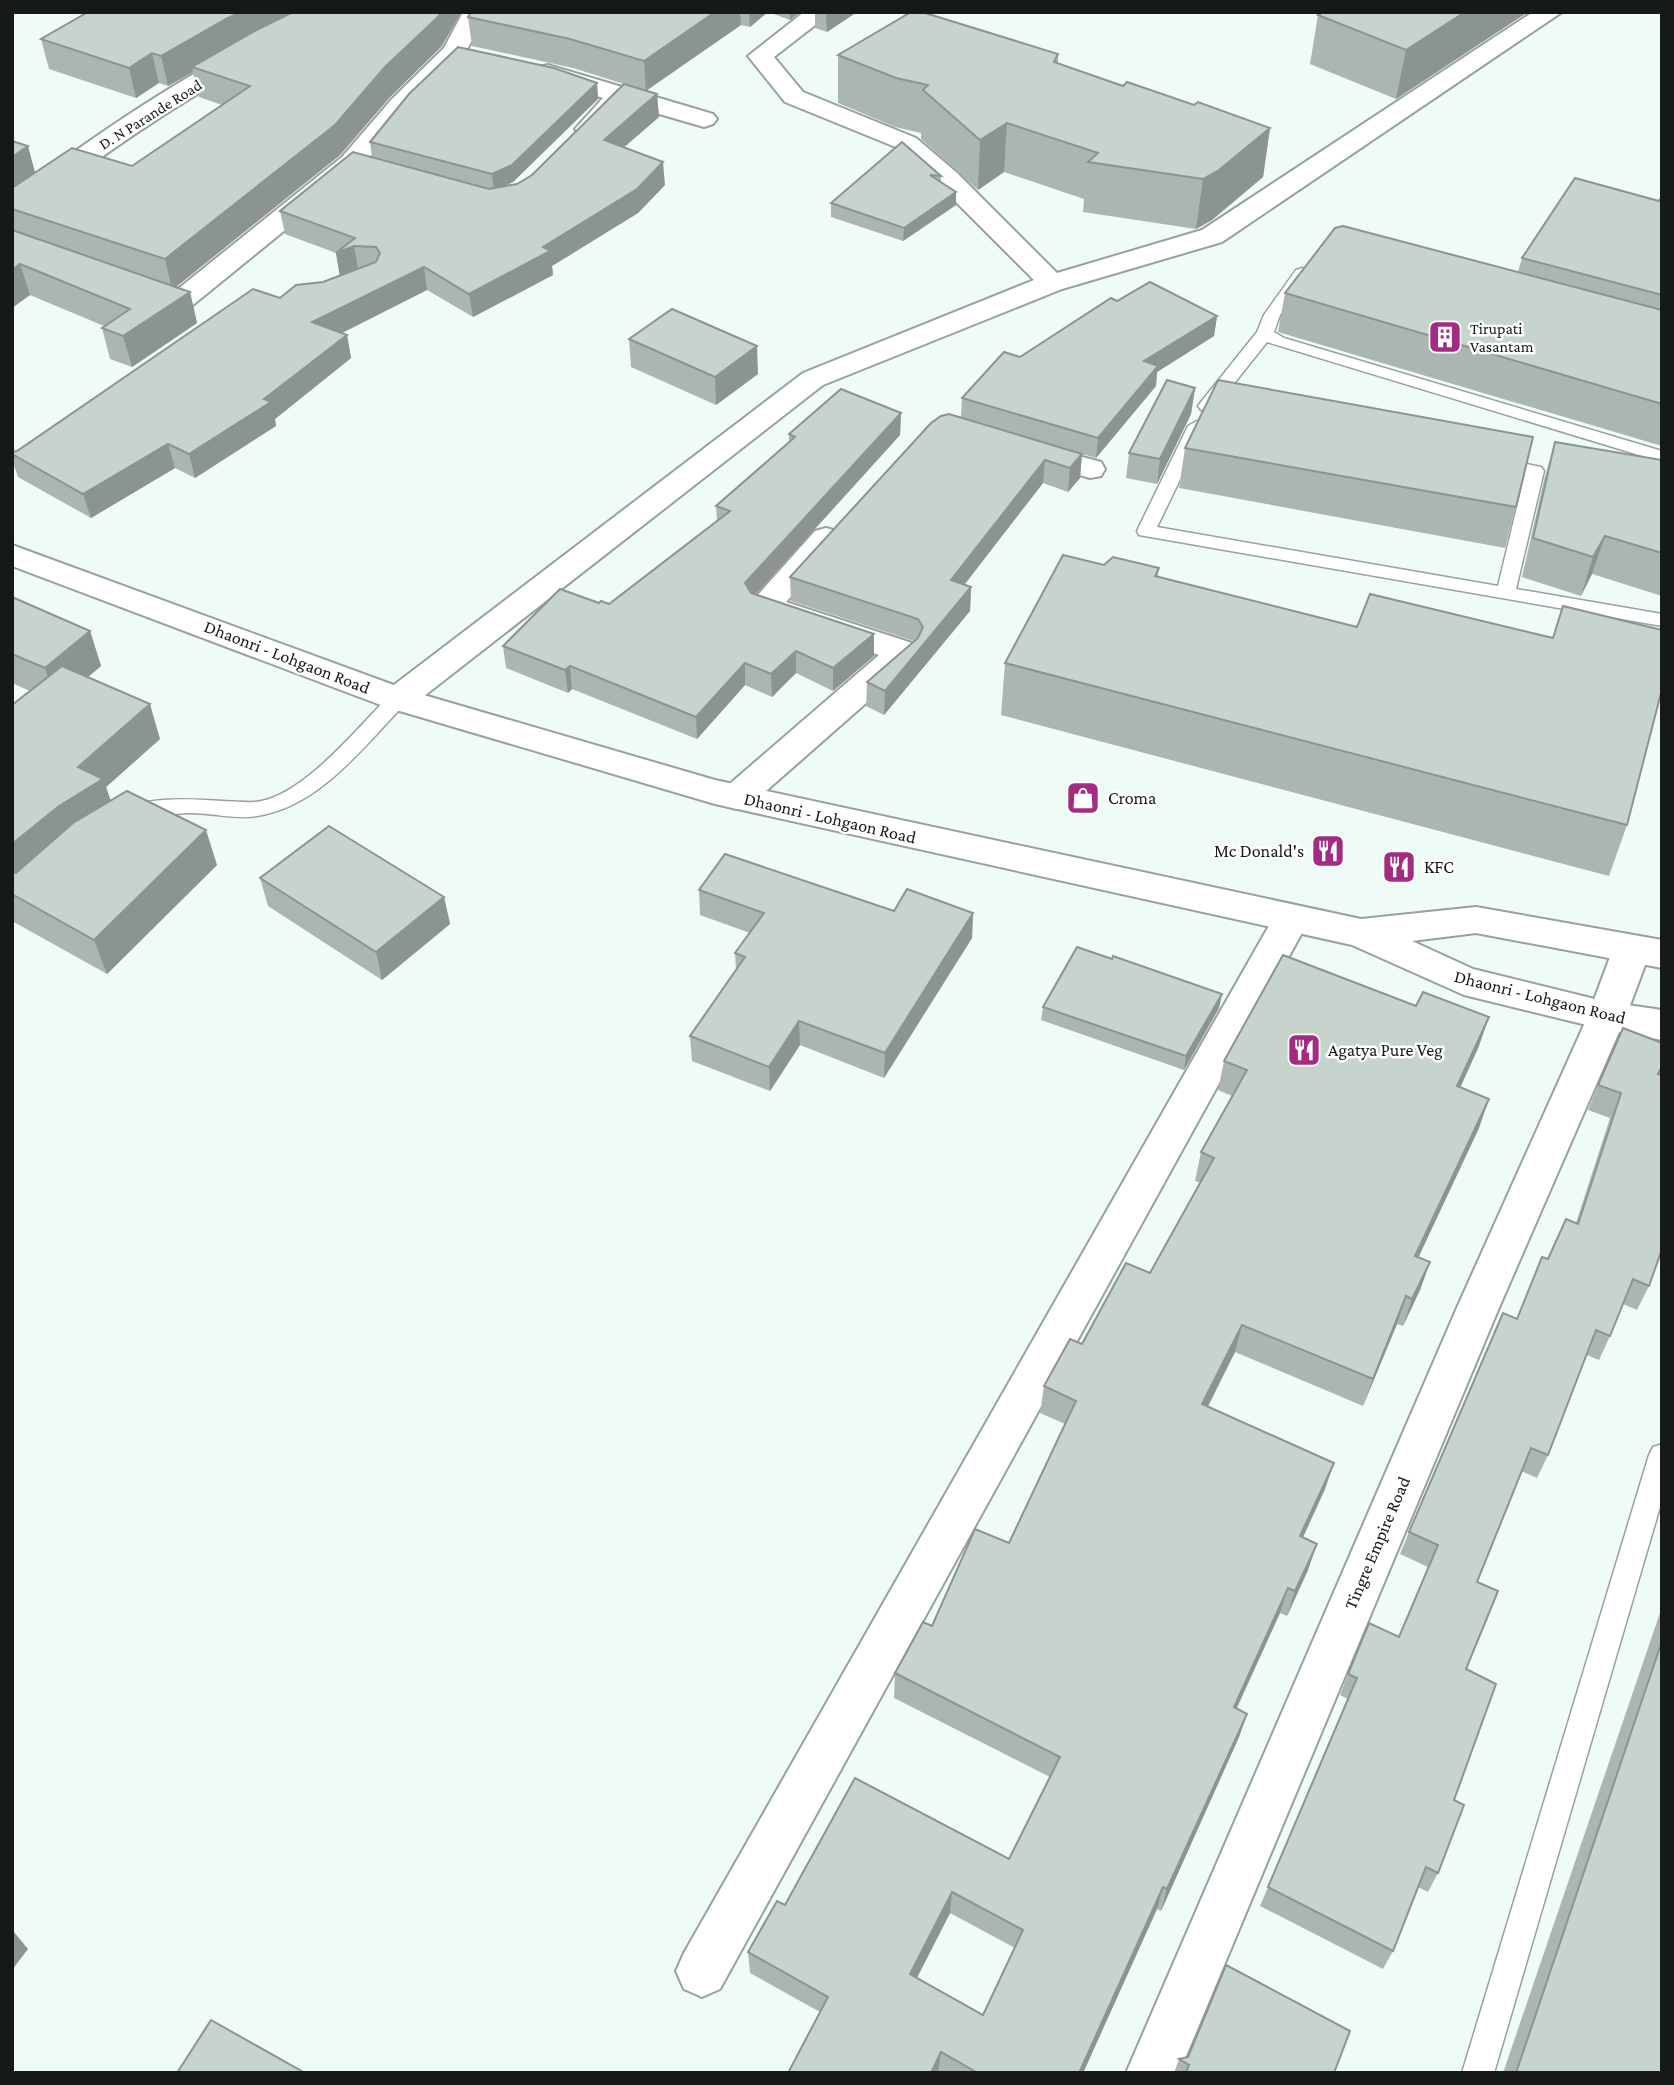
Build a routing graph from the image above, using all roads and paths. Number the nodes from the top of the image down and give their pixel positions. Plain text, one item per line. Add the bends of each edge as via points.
1 (333, 12) edge
2 (475, 12) edge
3 (820, 12) edge
4 (1550, 12) edge
5 (527, 68) edge
6 (620, 95) junction
7 (704, 119) dead end
8 (574, 142) edge
9 (351, 163) junction
10 (377, 170) edge
11 (12, 210) edge
12 (1317, 260) edge
13 (1052, 284) junction
14 (209, 317) edge
15 (1265, 333) junction
16 (1207, 406) junction
17 (1234, 412) edge
18 (1000, 442) edge
19 (1662, 457) edge
20 (1480, 460) edge
21 (1090, 470) dead end
22 (845, 517) edge
23 (12, 555) edge
24 (1506, 591) junction
25 (1662, 620) edge
26 (398, 699) junction
27 (737, 797) junction
28 (113, 824) edge
29 (1292, 920) junction
30 (1361, 933) junction
31 (1647, 951) edge
32 (1607, 1016) junction
33 (1662, 1025) edge
34 (1662, 1455) edge
35 (702, 1971) dead end
36 (1152, 2073) edge
37 (1478, 2073) edge

1 - 11 street, D. N Parande Road via 290,30 113,134
2 - 9 street via 466,54 401,104
3 - 13 street via 760,56 794,97 907,143
4 - 13 street via 1212,236
5 - 6 street
6 - 7 street
6 - 8 street
9 - 10 street
9 - 14 street via 165,299
12 - 15 lane via 1310,262 1272,315
13 - 26 street via 813,379
15 - 16 lane
15 - 19 lane via 1278,342
16 - 17 lane
16 - 24 lane via 1146,531
18 - 21 street
20 - 24 lane via 1535,471
22 - 27 street via 764,606 903,652
23 - 26 street, Dhaonri - Lohgaon Road
24 - 25 lane
26 - 27 street, Dhaonri - Lohgaon Road
26 - 28 lane via 300,793 277,804 254,809 192,804 152,808
27 - 29 street, Dhaonri - Lohgaon Road
29 - 30 street, Dhaonri - Lohgaon Road
29 - 35 street
30 - 31 street via 1476,920
30 - 32 street, Dhaonri - Lohgaon Road via 1464,981
31 - 32 street, Tingre Empire Road
32 - 33 street, Dhaonri - Lohgaon Road
32 - 36 street, Tingre Empire Road
34 - 37 lane

